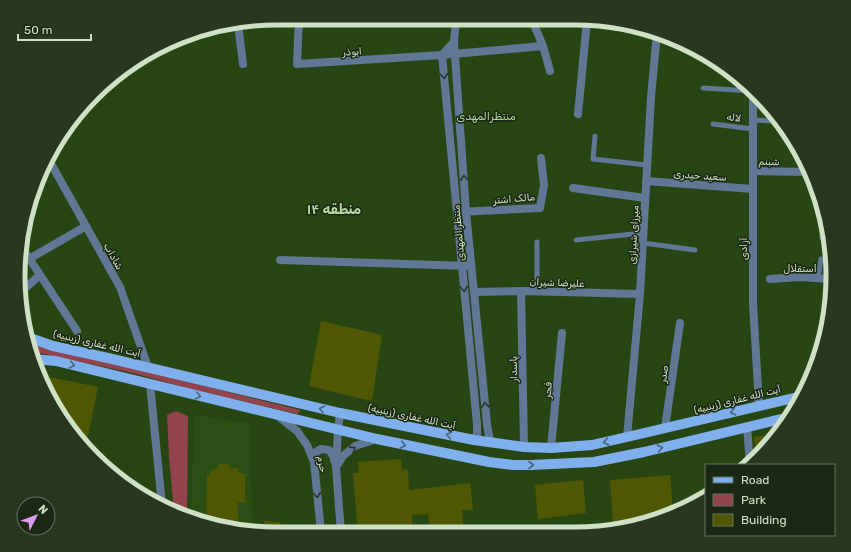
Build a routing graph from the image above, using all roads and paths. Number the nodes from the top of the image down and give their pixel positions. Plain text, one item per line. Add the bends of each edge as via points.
1 (299, 25) edge
2 (455, 25) edge
3 (534, 25) edge
4 (587, 26) edge
5 (238, 28) edge
6 (657, 38) edge
7 (454, 42) junction
8 (543, 46) junction
9 (454, 53) junction
10 (442, 55) junction
11 (243, 64) dead end
12 (550, 71) dead end
13 (703, 88) dead end
14 (744, 91) edge
15 (753, 100) edge
16 (578, 114) dead end
17 (753, 120) junction
18 (772, 121) edge
19 (713, 124) dead end
20 (753, 129) junction
21 (595, 136) dead end
22 (541, 158) dead end
23 (51, 164) edge
24 (647, 165) junction
25 (753, 171) junction
26 (803, 172) edge
27 (646, 181) junction
28 (573, 188) dead end
29 (753, 189) junction
30 (645, 198) junction
31 (457, 212) junction
32 (466, 212) junction
33 (86, 226) junction
34 (643, 233) junction
35 (822, 234) edge
36 (822, 238) dead end
37 (576, 240) dead end
38 (537, 242) dead end
39 (643, 243) junction
40 (695, 250) dead end
41 (26, 255) edge
42 (29, 259) junction
43 (821, 259) dead end
44 (280, 260) dead end
45 (462, 266) junction
46 (471, 266) junction
47 (40, 275) junction
48 (818, 278) junction
49 (770, 279) dead end
50 (826, 279) edge
51 (26, 288) edge
52 (521, 291) junction
53 (537, 291) junction
54 (474, 292) junction
55 (640, 294) junction
56 (680, 323) dead end
57 (77, 331) dead end
58 (562, 332) dead end
59 (34, 339) edge
60 (39, 360) edge
61 (56, 361) junction
62 (41, 365) edge
63 (148, 367) junction
64 (150, 384) junction
65 (794, 398) edge
66 (758, 406) junction
67 (340, 413) junction
68 (276, 415) junction
69 (781, 419) edge
70 (477, 424) junction
71 (487, 424) junction
72 (747, 427) junction
73 (665, 428) junction
74 (338, 430) junction
75 (627, 437) junction
76 (377, 439) junction
77 (474, 440) junction
78 (492, 443) junction
79 (524, 447) junction
80 (551, 448) junction
81 (749, 456) edge
82 (314, 462) junction
83 (336, 467) junction
84 (161, 499) edge
85 (320, 527) edge
86 (341, 527) edge

1 - 10 street, ابوذر via 297,64
2 - 7 street, منتظر المهدی
3 - 8 street
4 - 16 street
5 - 11 street
6 - 24 street, میرزای شیرازی
7 - 9 street, منتظر المهدی
7 - 10 street
8 - 9 street, ابوذر
8 - 12 street
9 - 10 street, ابوذر
32 -> 9 street, منتظر المهدی
10 -> 31 street
13 - 14 lane
15 - 17 street, آزادی
17 - 18 lane
17 - 20 street, آزادی
19 - 20 lane, لاله
20 - 25 street, آزادی
21 - 24 lane via 593,159
22 - 32 street, مالک اشتر via 544,185 540,208
23 - 33 street, شاداب
24 - 27 street, میرزای شیرازی
25 - 26 street, شبنم
25 - 29 street, آزادی
27 - 29 street, سعید حیدری
27 - 30 street, میرزای شیرازی
28 - 30 street
29 - 66 street, آزادی via 753,302
30 - 34 street, میرزای شیرازی
31 - 32 street
31 - 45 street
32 - 46 street, منتظر المهدی
33 - 42 street
33 - 63 street, شاداب via 120,287
34 - 37 lane
34 - 39 street, میرزای شیرازی
35 - 36 lane
38 - 53 lane
39 - 40 lane
39 - 55 street, میرزای شیرازی
41 - 42 street
42 - 47 street
43 - 48 lane
44 - 45 street
45 - 46 street
45 -> 70 street
46 - 54 street, منتظر المهدی
47 - 51 street
47 - 57 street
48 - 49 street, استقلال
48 - 50 street, استقلال
52 - 53 street, علیرضا شیران
52 - 54 street, علیرضا شیران
52 - 79 street, پاسدار
53 - 55 street, علیرضا شیران
71 -> 54 street, منتظر المهدی
55 - 75 street, میرزای شیرازی
56 - 73 street, صدر
58 - 80 street, فجر
59 - 63 main road, آیت الله غفاری (زینبیه) via 53,346
60 - 61 main road
61 - 62 main road
61 -> 64 main road
67 -> 63 main road, آیت الله غفاری (زینبیه)
64 -> 68 main road
64 - 84 street
65 - 66 main road, آیت الله غفاری (زینبیه)
66 -> 73 main road, آیت الله غفاری (زینبیه)
67 - 74 street
77 -> 67 main road, آیت الله غفاری (زینبیه)
68 - 74 main road
68 - 82 street, حرم via 297,430
69 - 72 main road
70 - 71 street via 484,430
70 - 77 street
71 - 78 street, منتظر المهدی
76 -> 72 main road via 489,462 531,465 594,462
72 - 81 street
73 - 75 main road, آیت الله غفاری (زینبیه)
74 - 76 main road
74 - 83 street
75 -> 80 main road, آیت الله غفاری (زینبیه)
83 -> 76 street, حرم via 343,456 355,446
77 - 78 main road, آیت الله غفاری (زینبیه)
78 - 79 main road, آیت الله غفاری (زینبیه)
79 - 80 main road, آیت الله غفاری (زینبیه)
82 - 83 street via 316,452 321,449 329,450
82 -> 85 street, حرم
83 - 86 street, حرم

